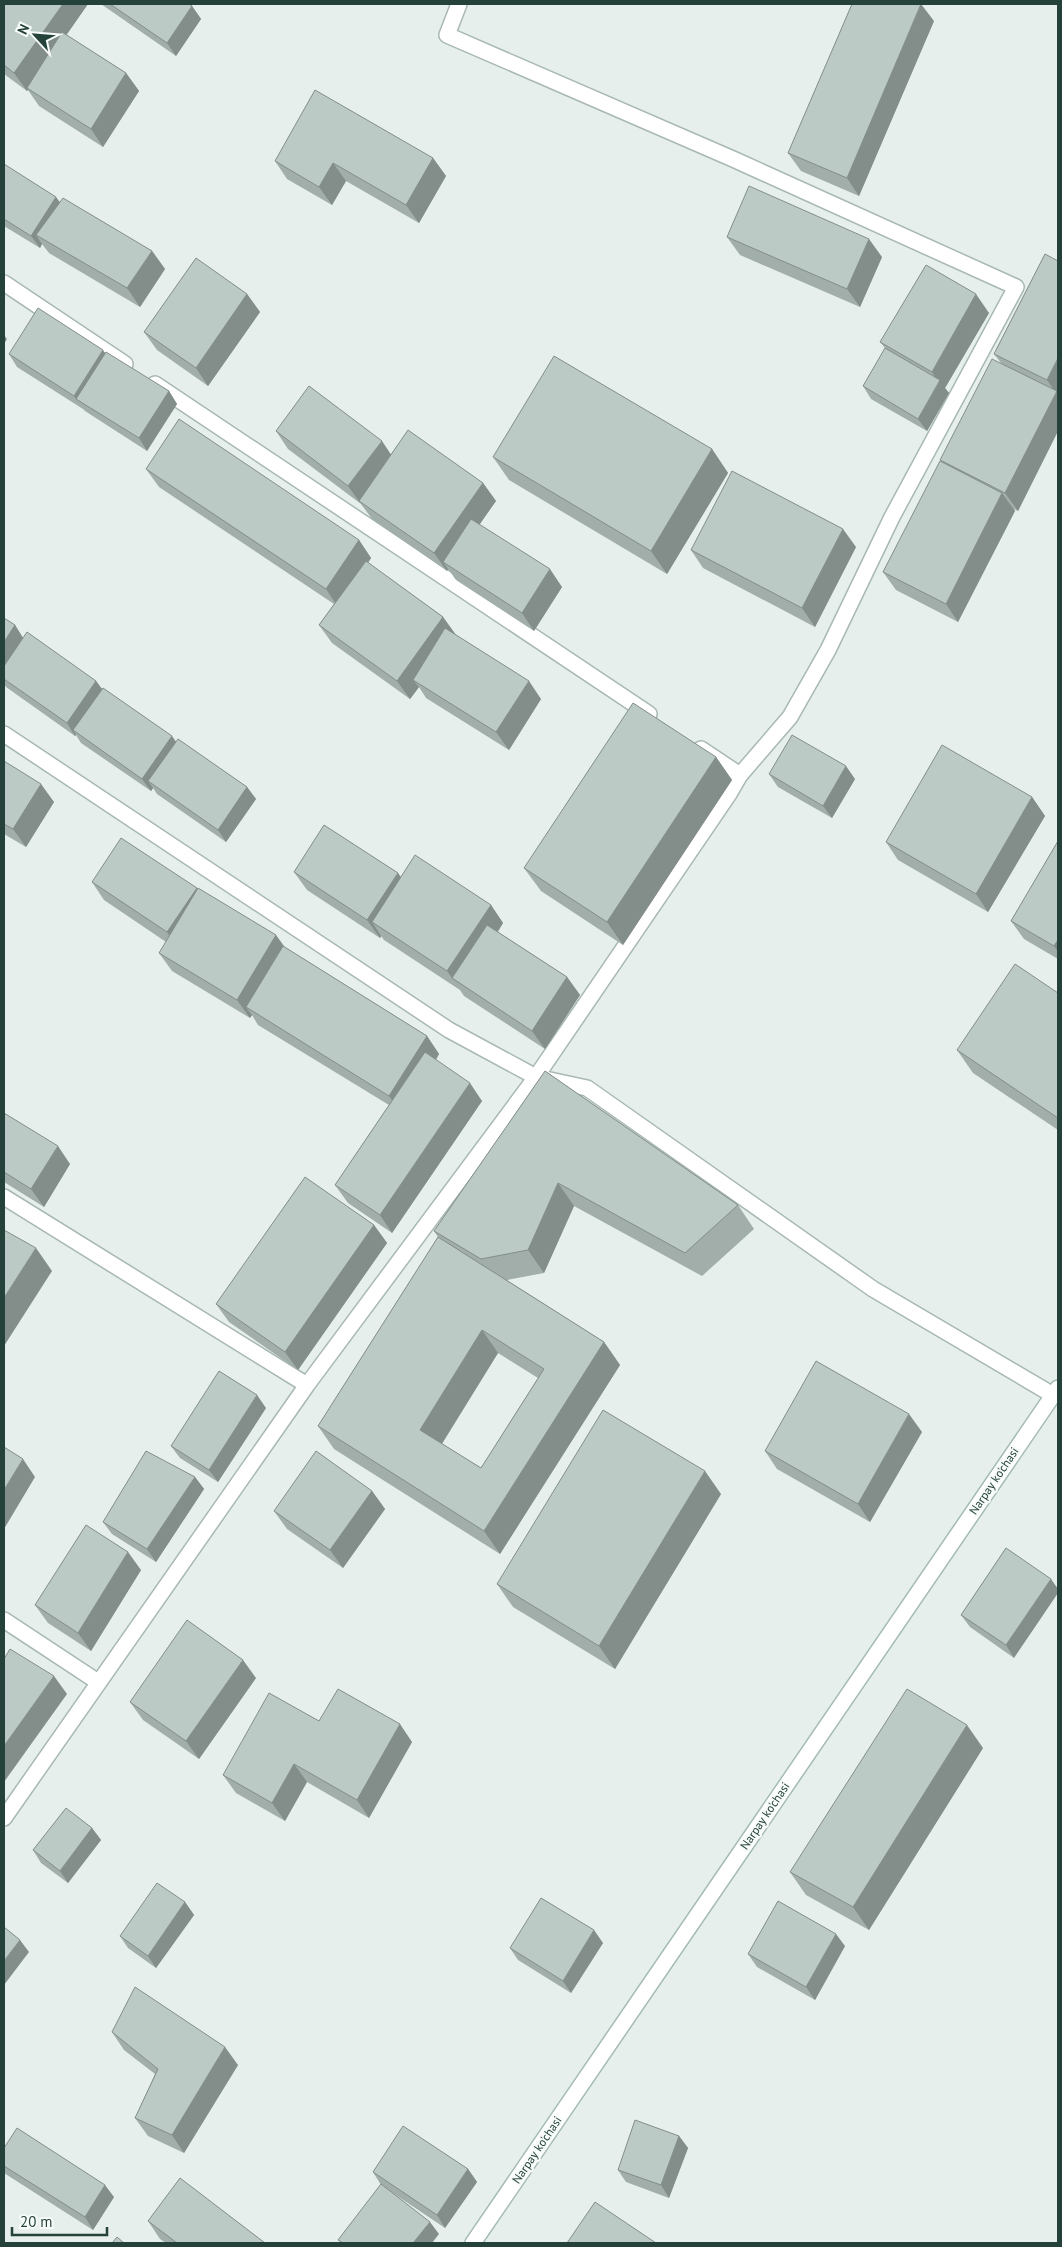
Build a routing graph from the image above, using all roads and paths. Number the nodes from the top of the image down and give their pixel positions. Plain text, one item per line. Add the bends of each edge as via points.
1 (459, 4) edge
2 (4, 283) edge
3 (665, 725) edge
4 (4, 734) edge
5 (690, 742) edge
6 (740, 775) junction
7 (536, 1077) junction
8 (4, 1197) edge
9 (307, 1385) junction
10 (1056, 1392) edge
11 (4, 1620) edge
12 (98, 1682) junction
13 (4, 1818) edge
14 (473, 2243) edge

1 - 6 street via 447,35 1016,287 892,517 828,650 790,716
2 - 3 street
4 - 7 street via 450,1030
5 - 6 street
6 - 7 street
7 - 9 street
7 - 10 street via 587,1088 873,1289
8 - 9 street
9 - 12 street
10 - 14 street, Narpay ko'chasi
11 - 12 street
12 - 13 street

